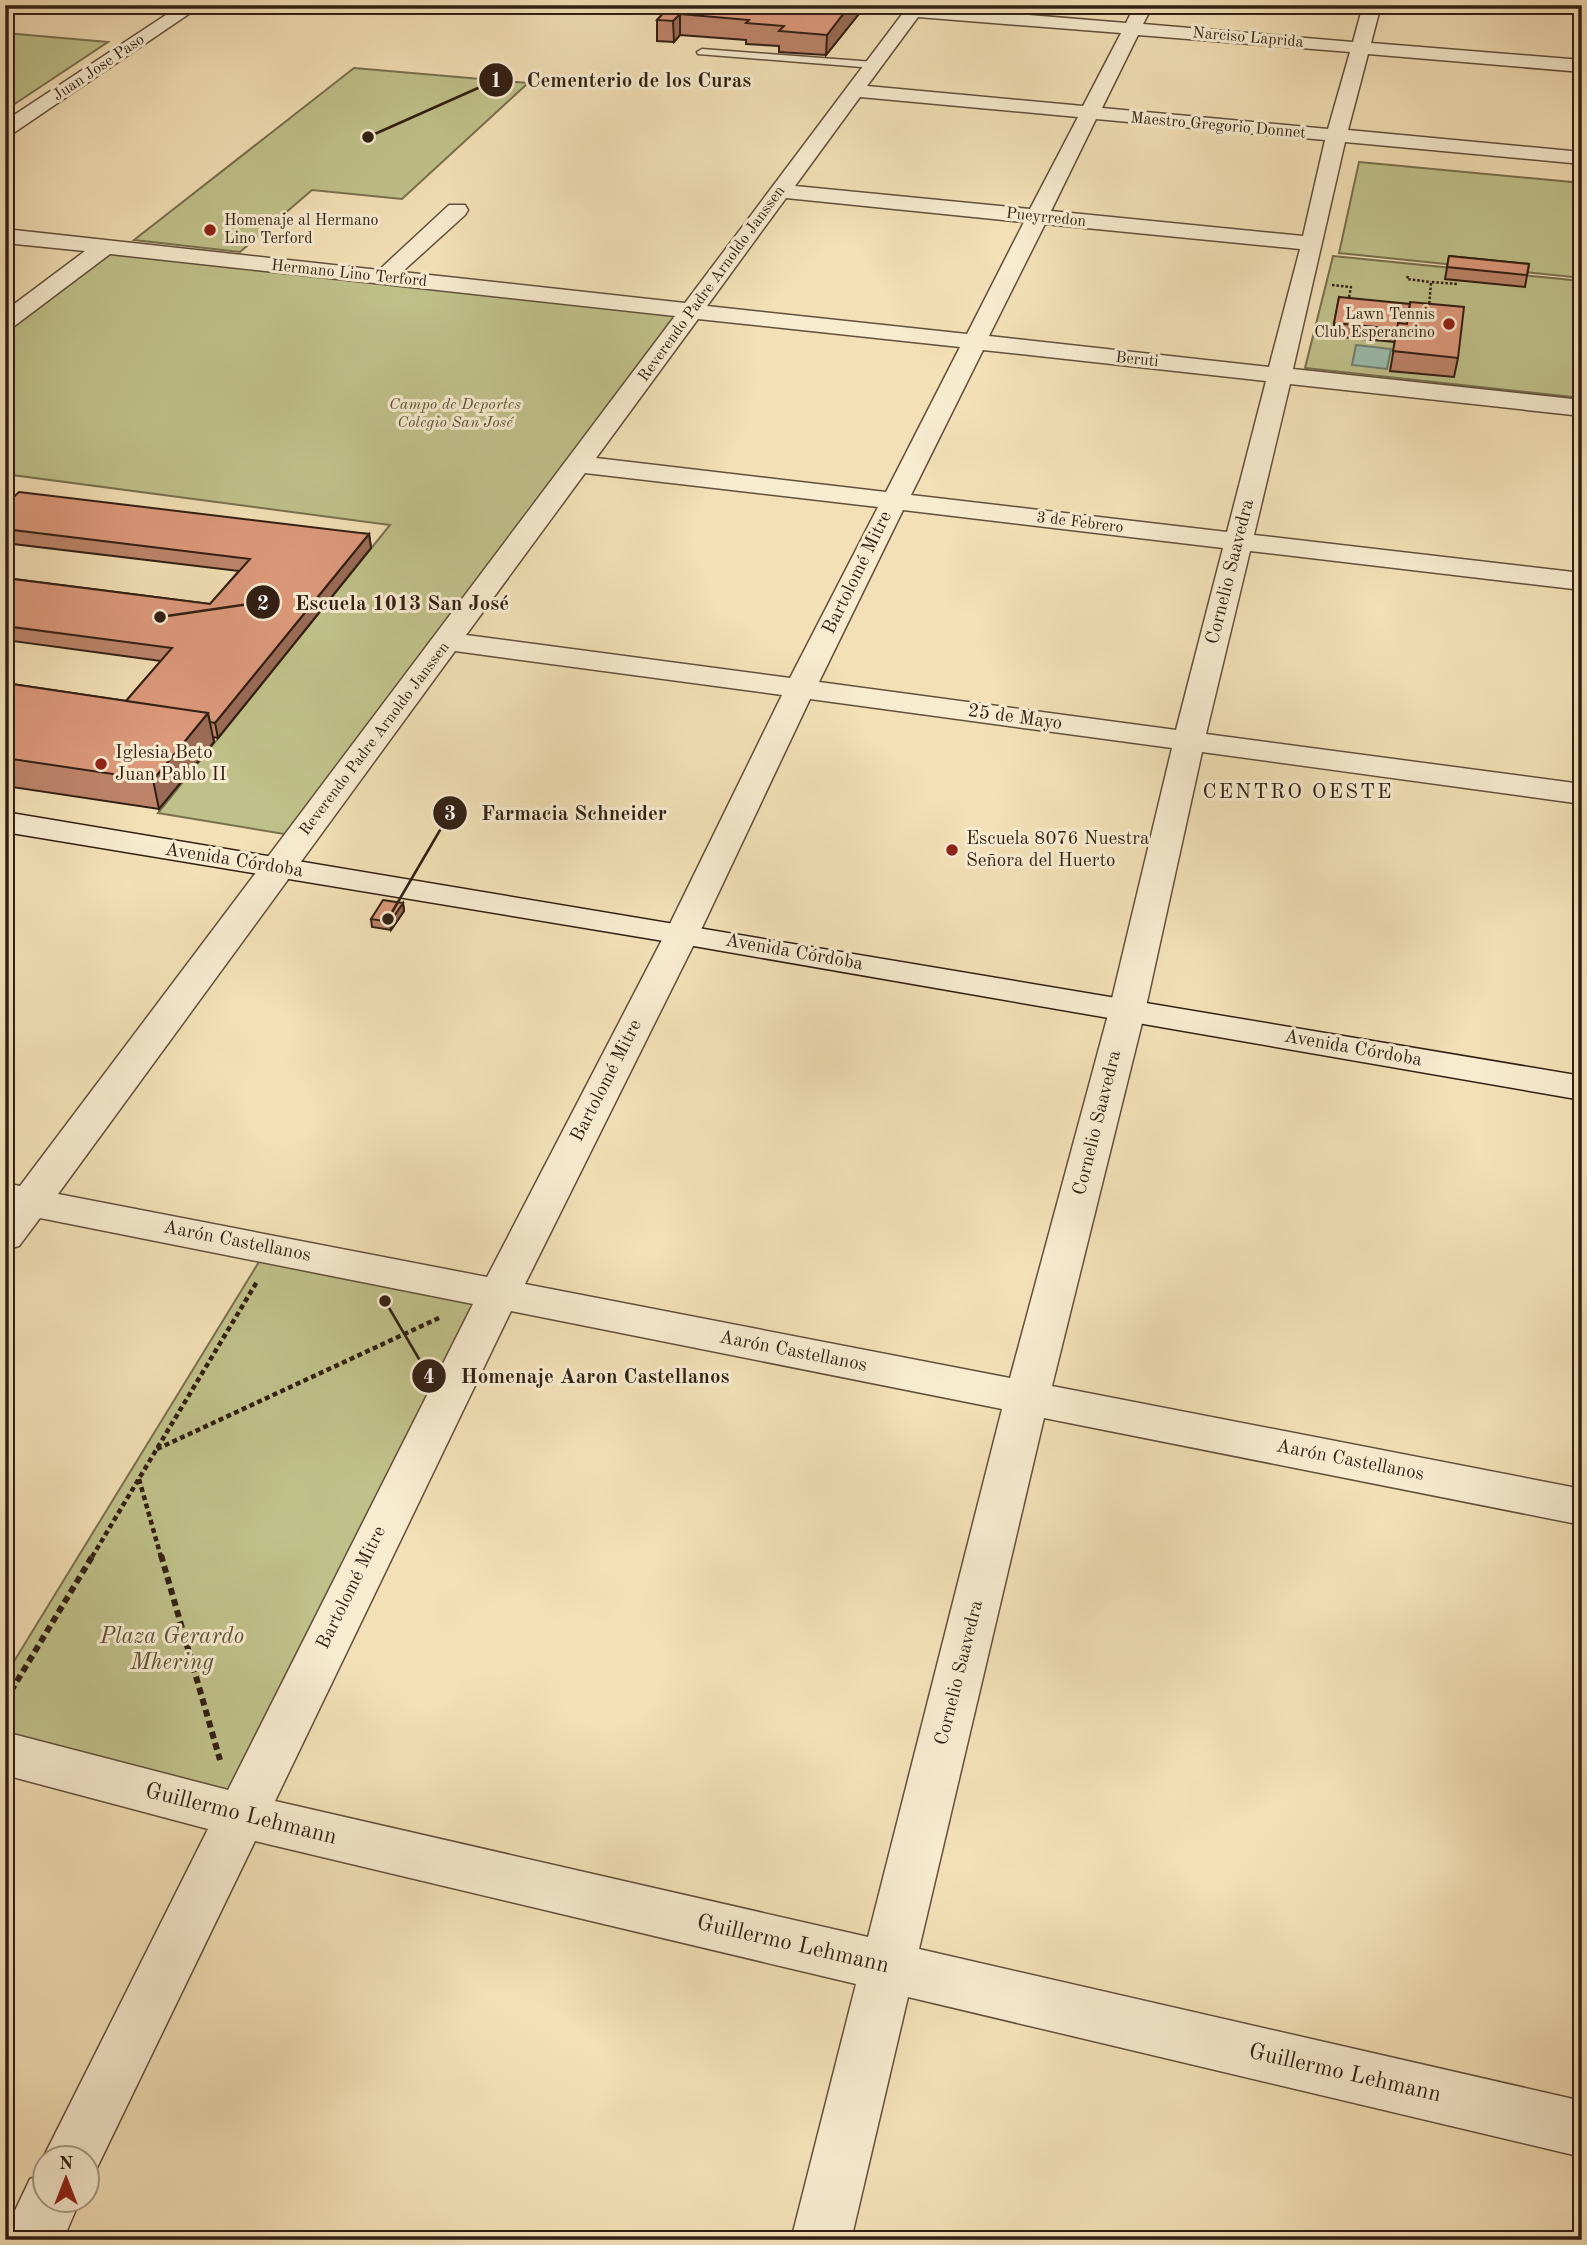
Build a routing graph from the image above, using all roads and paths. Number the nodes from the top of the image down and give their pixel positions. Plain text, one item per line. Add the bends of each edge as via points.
1 (194, 5) edge
2 (1372, 5) edge
3 (916, 8) edge
4 (1138, 17) edge
5 (1361, 48) junction
6 (702, 52) edge
7 (874, 65) junction
8 (1582, 66) edge
9 (855, 91) junction
10 (1088, 114) junction
11 (5, 131) edge
12 (1336, 137) junction
13 (1582, 158) edge
14 (780, 191) junction
15 (457, 210) dead end
16 (1037, 217) junction
17 (5, 236) edge
18 (1312, 244) junction
19 (104, 248) junction
20 (1408, 276) dead end
21 (383, 278) junction
22 (1431, 282) junction
23 (1303, 283) junction
24 (1458, 284) edge
25 (1346, 308) edge
26 (692, 311) junction
27 (1429, 316) edge
28 (8, 317) edge
29 (972, 343) junction
30 (1279, 376) junction
31 (1582, 408) edge
32 (579, 464) junction
33 (894, 501) junction
34 (1238, 541) junction
35 (1582, 582) edge
36 (448, 641) junction
37 (800, 689) junction
38 (1189, 741) junction
39 (1582, 794) edge
40 (5, 799) edge
41 (5, 822) edge
42 (286, 859) junction
43 (687, 925) junction
44 (1129, 1000) junction
45 (1582, 1065) edge
46 (1582, 1088) edge
47 (18, 1199) edge
48 (5, 1236) edge
49 (261, 1273) dead end
50 (499, 1294) junction
51 (450, 1314) dead end
52 (1027, 1398) junction
53 (156, 1449) junction
54 (139, 1478) junction
55 (1582, 1507) edge
56 (5, 1701) edge
57 (5, 1753) edge
58 (239, 1815) junction
59 (888, 1967) junction
60 (1582, 2129) edge
61 (79, 2144) edge
62 (44, 2214) edge
63 (32, 2240) edge
64 (821, 2240) edge

1 - 11 street, Juan Jose Paso
2 - 5 street, Cornelio Saavedra
3 - 4 street, Narciso Laprida
3 - 7 street, Reverendo Padre Arnoldo Janssen
4 - 5 street, Narciso Laprida
4 - 10 street, Bartolomé Mitre
5 - 8 street, Narciso Laprida
5 - 12 street, Cornelio Saavedra
6 - 7 lane
7 - 9 street, Reverendo Padre Arnoldo Janssen
9 - 10 street, Maestro Gregorio Donnet
9 - 14 street, Reverendo Padre Arnoldo Janssen
10 - 12 street, Maestro Gregorio Donnet
10 - 16 street, Bartolomé Mitre
12 - 13 street, Maestro Gregorio Donnet
12 - 18 street, Cornelio Saavedra
14 - 16 street, Pueyrredon
14 - 26 street, Reverendo Padre Arnoldo Janssen
15 - 21 street
16 - 18 street, Pueyrredon
16 - 29 street, Bartolomé Mitre
17 - 19 street, Hermano Lino Terford
18 - 23 street, Cornelio Saavedra
19 - 21 street, Hermano Lino Terford
19 - 28 street
20 - 22 path
21 - 26 street, Hermano Lino Terford
22 - 24 path
22 - 27 path
23 - 25 path via 1351,286
23 - 30 street, Cornelio Saavedra
26 - 29 street, Beruti
26 - 32 street, Reverendo Padre Arnoldo Janssen
29 - 30 street, Beruti
29 - 33 street, Bartolomé Mitre
30 - 31 street, Beruti
30 - 34 street, Cornelio Saavedra
32 - 33 street, 3 de Febrero
32 - 36 street, Reverendo Padre Arnoldo Janssen
33 - 34 street, 3 de Febrero
33 - 37 street, Bartolomé Mitre
34 - 35 street, 3 de Febrero
34 - 38 street, Cornelio Saavedra
36 - 37 street, 25 de Mayo
36 - 42 street, Reverendo Padre Arnoldo Janssen
37 - 38 street, 25 de Mayo
37 - 43 street, Bartolomé Mitre
38 - 39 street, 25 de Mayo
38 - 44 street, Cornelio Saavedra
40 - 42 street, Avenida Córdoba
41 - 42 street, Avenida Córdoba
42 - 43 street, Avenida Córdoba
42 - 47 street, Reverendo Padre Arnoldo Janssen
43 - 44 street, Avenida Córdoba
43 - 50 street, Bartolomé Mitre
44 - 45 street, Avenida Córdoba
44 - 46 street, Avenida Córdoba
44 - 52 street, Cornelio Saavedra
47 - 48 street, Reverendo Padre Arnoldo Janssen
47 - 50 street, Aarón Castellanos
49 - 53 path
50 - 52 street, Aarón Castellanos
50 - 58 street, Bartolomé Mitre
51 - 53 path
52 - 55 street, Aarón Castellanos
52 - 59 street, Cornelio Saavedra
53 - 54 path
54 - 56 path
54 - 58 path
57 - 58 street, Guillermo Lehmann
58 - 59 street, Guillermo Lehmann
58 - 61 street, Bartolomé Mitre
59 - 60 street, Guillermo Lehmann
59 - 64 street, Cornelio Saavedra
62 - 63 street

